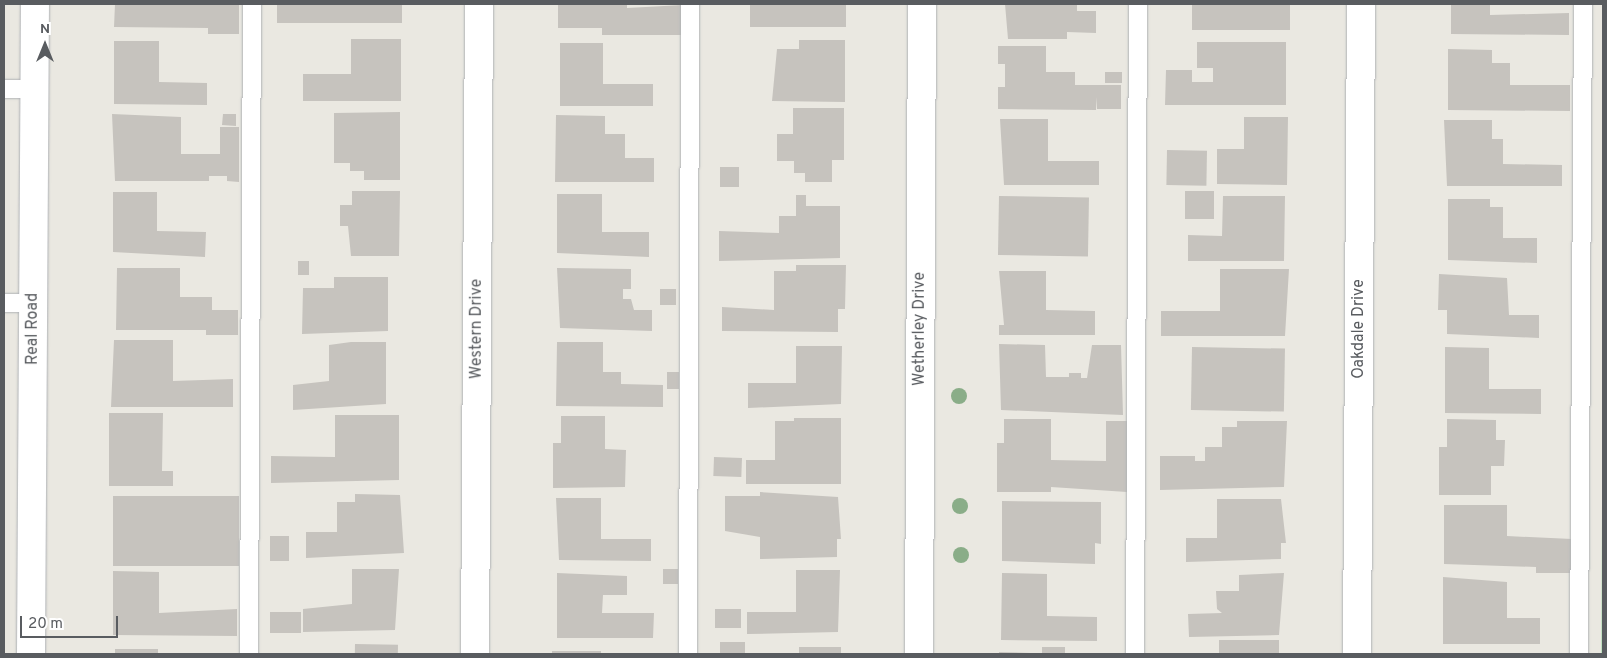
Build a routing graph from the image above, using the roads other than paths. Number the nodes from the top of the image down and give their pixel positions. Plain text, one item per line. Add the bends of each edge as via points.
1 (35, 4) edge
2 (252, 4) edge
3 (479, 4) edge
4 (690, 4) edge
5 (922, 4) edge
6 (1138, 4) edge
7 (1361, 4) edge
8 (1583, 4) edge
9 (4, 89) edge
10 (34, 89) junction
11 (4, 303) edge
12 (33, 303) junction
13 (31, 654) edge
14 (249, 654) edge
15 (475, 654) edge
16 (688, 654) edge
17 (919, 654) edge
18 (1135, 654) edge
19 (1356, 654) edge
20 (1579, 654) edge

1 - 10 street, Real Road
2 - 14 lane
3 - 15 street, Western Drive
4 - 16 lane
5 - 17 street, Wetherley Drive
6 - 18 lane
7 - 19 street, Oakdale Drive
8 - 20 lane
9 - 10 lane
10 - 12 street, Real Road
11 - 12 lane
12 - 13 street, Real Road

